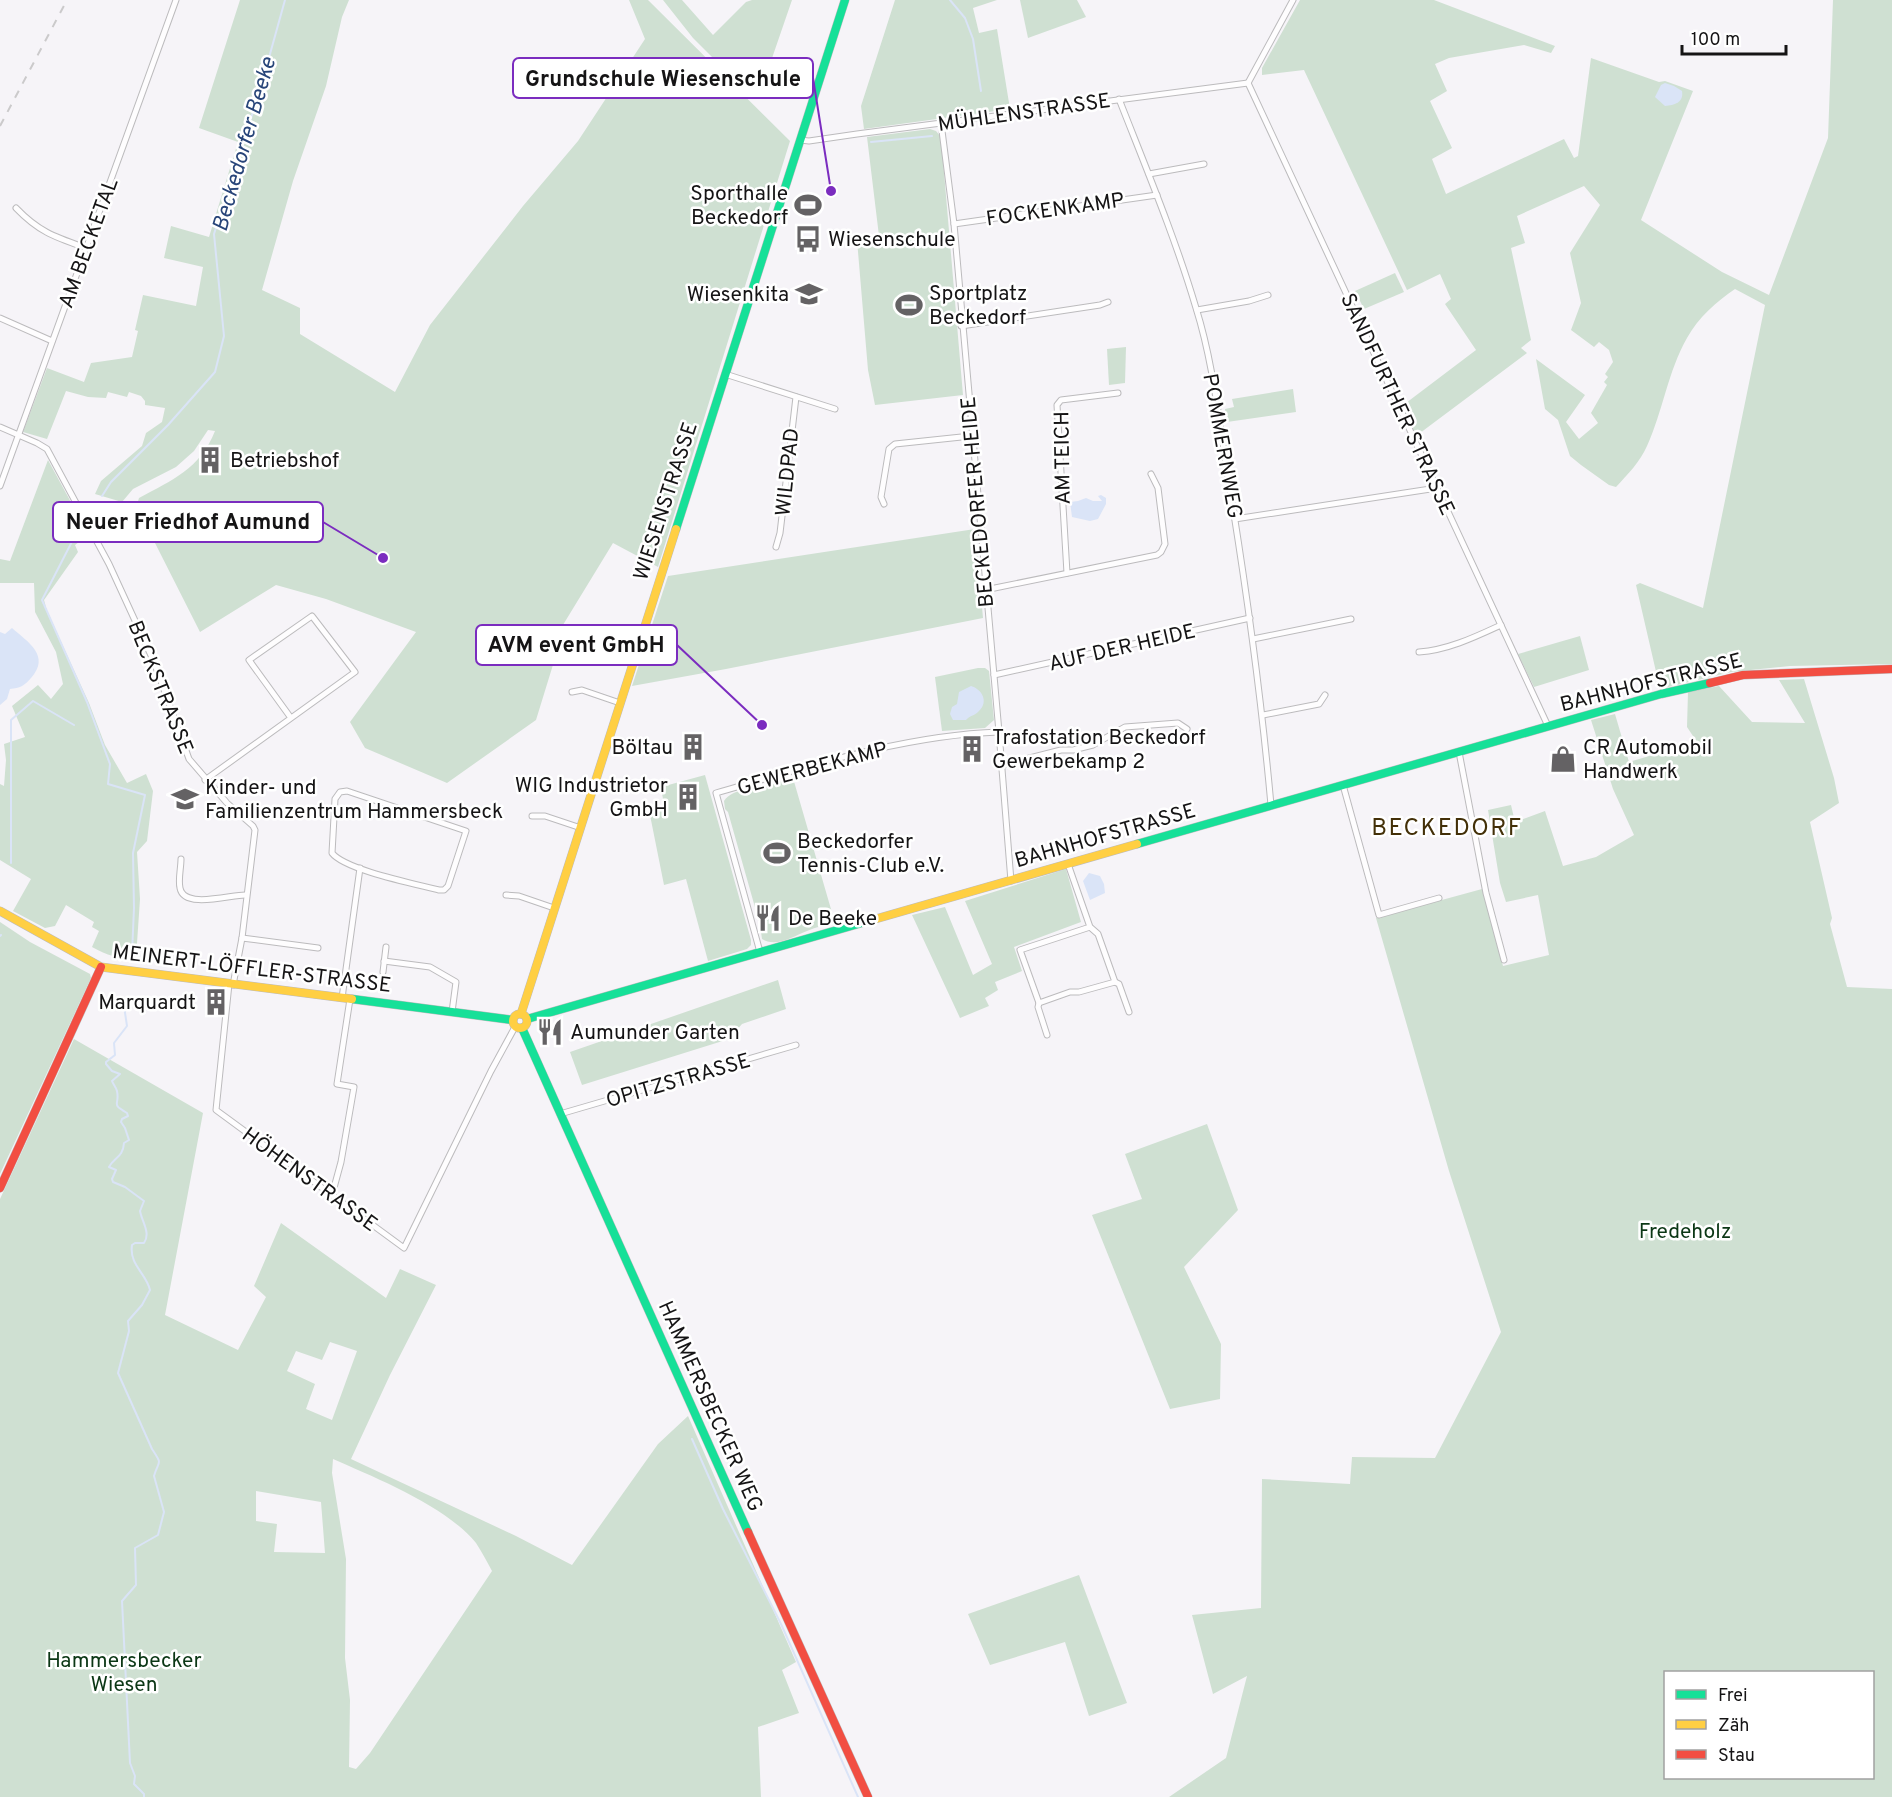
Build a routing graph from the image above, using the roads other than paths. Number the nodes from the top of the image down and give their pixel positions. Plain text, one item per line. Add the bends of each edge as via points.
1 (176, 0) edge
2 (845, 0) edge
3 (1293, 0) edge
4 (1248, 83) junction
5 (1119, 99) junction
6 (941, 123) junction
7 (800, 140) junction
8 (1204, 164) dead end
9 (1149, 174) junction
10 (1157, 195) junction
11 (16, 208) dead end
12 (954, 224) junction
13 (86, 248) junction
14 (1268, 295) dead end
15 (1108, 302) dead end
16 (1197, 309) junction
17 (0, 318) edge
18 (962, 326) junction
19 (52, 341) junction
20 (725, 374) junction
21 (1118, 393) dead end
22 (796, 397) junction
23 (835, 409) dead end
24 (0, 427) edge
25 (19, 435) junction
26 (971, 436) junction
27 (1151, 474) dead end
28 (0, 486) edge
29 (1437, 488) junction
30 (884, 504) dead end
31 (1235, 519) junction
32 (776, 547) dead end
33 (1067, 573) junction
34 (985, 590) junction
35 (1250, 618) junction
36 (1352, 619) dead end
37 (1501, 626) junction
38 (1252, 639) junction
39 (1419, 652) dead end
40 (1892, 669) edge
41 (994, 675) junction
42 (572, 692) dead end
43 (1325, 695) dead end
44 (620, 703) junction
45 (1263, 715) junction
46 (291, 718) junction
47 (1548, 726) junction
48 (1187, 729) dead end
49 (999, 732) junction
50 (1459, 752) junction
51 (1002, 765) junction
52 (206, 780) junction
53 (1343, 785) junction
54 (1271, 805) junction
55 (532, 816) dead end
56 (581, 828) junction
57 (181, 859) dead end
58 (1068, 864) junction
59 (360, 868) junction
60 (1011, 881) junction
61 (246, 895) junction
62 (506, 895) dead end
63 (1439, 898) dead end
64 (554, 908) junction
65 (0, 911) edge
66 (1090, 927) junction
67 (242, 938) junction
68 (386, 947) dead end
69 (318, 948) dead end
70 (760, 952) junction
71 (1504, 960) dead end
72 (384, 961) junction
73 (101, 967) junction
74 (382, 972) dead end
75 (1115, 982) junction
76 (231, 984) junction
77 (346, 998) junction
78 (1040, 1003) junction
79 (452, 1012) junction
80 (1129, 1012) dead end
81 (524, 1017) junction
82 (517, 1025) junction
83 (1047, 1035) dead end
84 (796, 1045) dead end
85 (216, 1110) joint
86 (560, 1114) junction
87 (0, 1188) edge
88 (332, 1195) junction
89 (868, 1797) edge

1 - 13 street, AM BECKETAL
2 - 7 street, WIESENSTRASSE
3 - 4 street
4 - 5 street, MÜHLENSTRASSE
4 - 29 street, SANDFURTHER STRASSE
5 - 6 street, MÜHLENSTRASSE
5 - 9 street, POMMERNWEG
6 - 7 street, MÜHLENSTRASSE
6 - 12 street, BECKEDORFER HEIDE
7 - 20 street, WIESENSTRASSE
8 - 9 street
9 - 10 street, POMMERNWEG
10 - 12 street, FOCKENKAMP
10 - 16 street, POMMERNWEG
11 - 13 street via 31,224
12 - 18 street, BECKEDORFER HEIDE
13 - 19 street, AM BECKETAL
14 - 16 street via 1250,302
15 - 18 street
16 - 31 street, POMMERNWEG
17 - 19 street
18 - 26 street, BECKEDORFER HEIDE
19 - 25 street, AM BECKETAL
20 - 22 street, WILDPAD
20 - 44 street, WIESENSTRASSE
21 - 33 street, AM TEICH via 1061,400 1057,405
22 - 23 street, WILDPAD
22 - 32 street, WILDPAD
24 - 25 street, BECKSTRASSE
25 - 28 street, AM BECKETAL
25 - 52 street, BECKSTRASSE via 46,449 100,545 154,662 189,759
26 - 30 street via 895,444 889,449 881,497
26 - 34 street, BECKEDORFER HEIDE
27 - 33 street via 1158,488 1165,544 1161,552
29 - 31 street
29 - 37 street, SANDFURTHER STRASSE
31 - 35 street, POMMERNWEG
33 - 34 street
34 - 41 street, BECKEDORFER HEIDE
35 - 38 street, POMMERNWEG
35 - 41 street, AUF DER HEIDE
36 - 38 street
37 - 39 street via 1456,645
37 - 47 street, SANDFURTHER STRASSE
38 - 45 street, POMMERNWEG
40 - 47 street, BAHNHOFSTRASSE via 1743,675
41 - 49 street, BECKEDORFER HEIDE
42 - 44 street via 582,690
43 - 45 street via 1319,704
44 - 56 street, WIESENSTRASSE
45 - 54 street, POMMERNWEG
46 - 46 street via 355,672 312,616 249,660
46 - 52 street
47 - 50 street, BAHNHOFSTRASSE
48 - 51 street via 1178,723 1125,727 1093,745
49 - 51 street, BECKEDORFER HEIDE
49 - 70 street, GEWERBEKAMP via 951,735 865,752 716,793
50 - 53 street, BAHNHOFSTRASSE
50 - 71 street via 1486,893
51 - 60 street, BECKEDORFER HEIDE
52 - 61 street, BECKSTRASSE via 254,826
53 - 54 street, BAHNHOFSTRASSE
53 - 63 street via 1378,915
54 - 58 street, BAHNHOFSTRASSE
55 - 56 street via 545,816
56 - 64 street, WIESENSTRASSE
57 - 61 street via 183,894 211,901
58 - 60 street, BAHNHOFSTRASSE
58 - 66 street
59 - 59 street via 444,890 466,831 340,792 335,799 332,853
59 - 77 street
60 - 70 street, BAHNHOFSTRASSE
61 - 67 street, BECKSTRASSE
62 - 64 street
64 - 81 street, WIESENSTRASSE
65 - 73 street, MEINERT-LÖFFLER-STRASSE
66 - 75 street via 1098,934
66 - 78 street via 1020,950
67 - 69 street
67 - 76 street, BECKSTRASSE
68 - 72 street
70 - 81 street, BAHNHOFSTRASSE
72 - 74 street
72 - 79 street via 430,967 456,982
73 - 76 street, MEINERT-LÖFFLER-STRASSE
73 - 87 street
75 - 78 street
75 - 80 street
76 - 77 street, MEINERT-LÖFFLER-STRASSE
76 - 85 street, BECKSTRASSE
77 - 79 street, MEINERT-LÖFFLER-STRASSE
77 - 88 street via 337,1084 354,1087
78 - 83 street
79 - 82 street, MEINERT-LÖFFLER-STRASSE
81 - 82 street via 526,1024
81 - 82 street via 517,1015
82 - 86 street, HAMMERSBECKER WEG
82 - 88 street, HÖHENSTRASSE via 404,1248
84 - 86 street, OPITZSTRASSE
85 - 88 street, HÖHENSTRASSE
86 - 89 street, HAMMERSBECKER WEG

